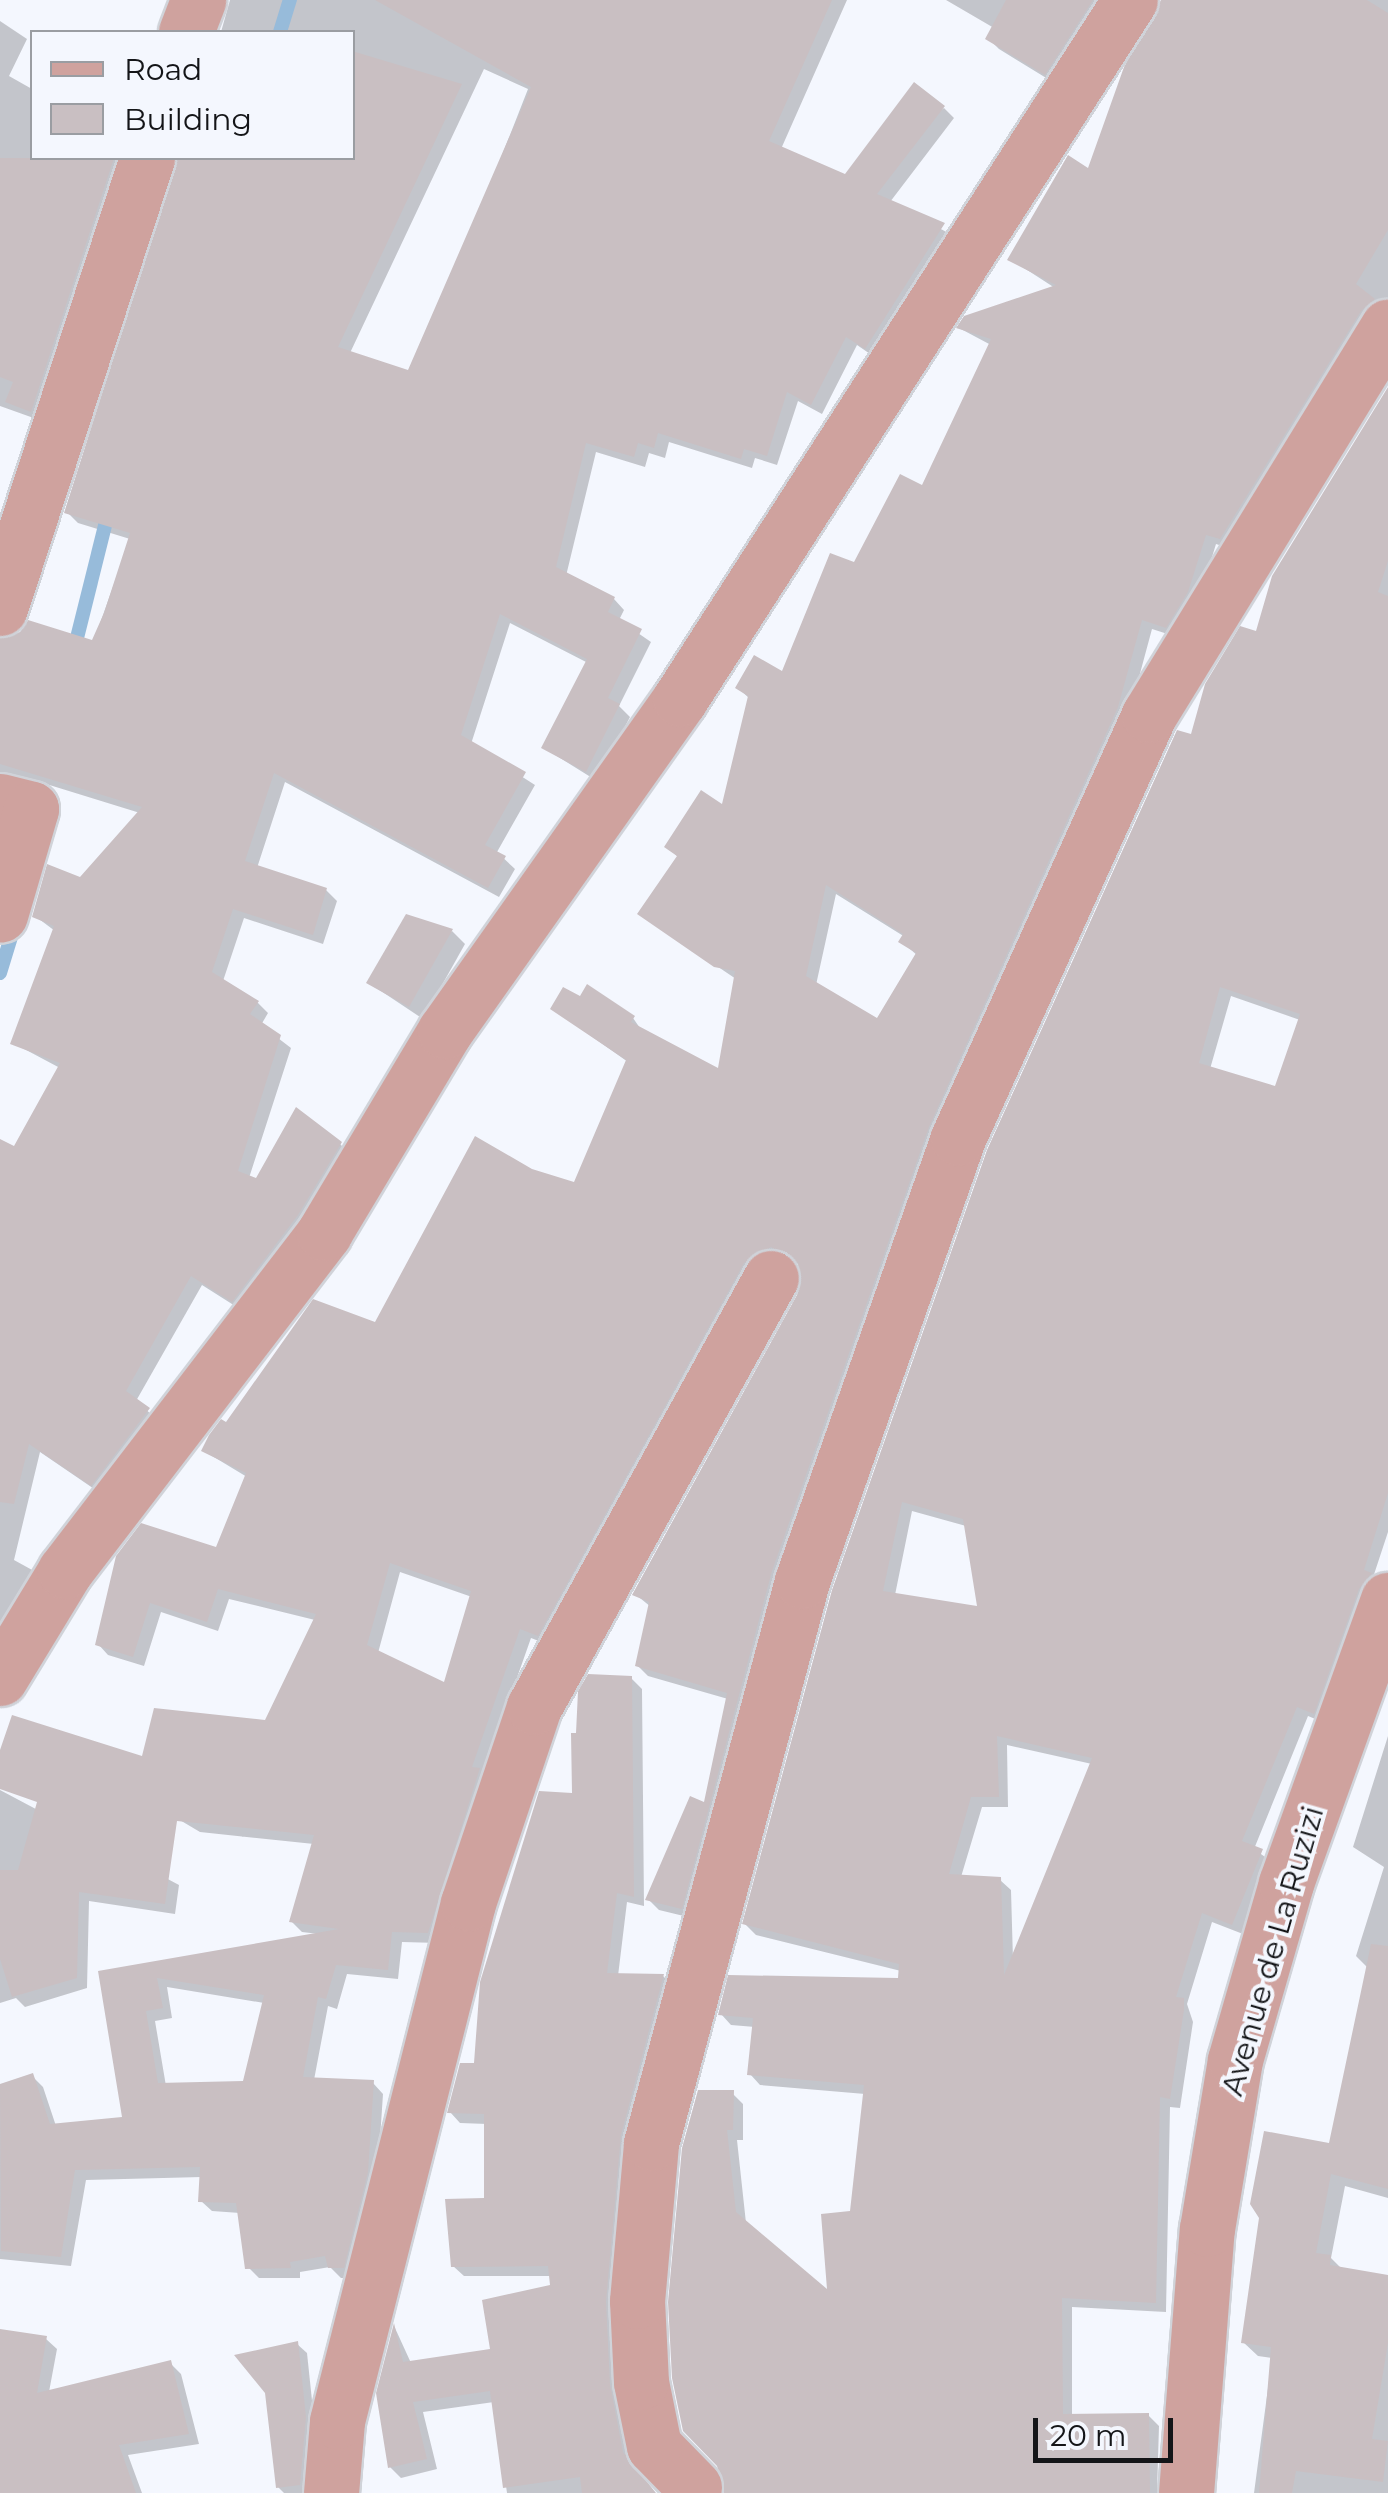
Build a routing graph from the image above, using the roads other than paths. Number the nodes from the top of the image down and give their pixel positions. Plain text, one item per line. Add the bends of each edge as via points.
1 (198, 0) edge
2 (1130, 0) edge
3 (187, 30) edge
4 (146, 160) edge
5 (1388, 326) edge
6 (0, 608) edge
7 (0, 801) edge
8 (0, 915) edge
9 (772, 1278) dead end
10 (1388, 1600) edge
11 (0, 1678) edge
12 (694, 2486) dead end
13 (331, 2493) edge
14 (1186, 2493) edge

1 - 3 street
2 - 11 street via 680,699 445,1030 324,1233 65,1571
4 - 6 street
5 - 12 street via 1148,715 958,1138 802,1581 651,2143 637,2301 642,2382 654,2446
7 - 8 street via 31,809
9 - 13 street via 534,1707 468,1903 338,2422
10 - 14 street, Avenue de La Ruzizi via 1286,1883 1235,2060 1207,2229

